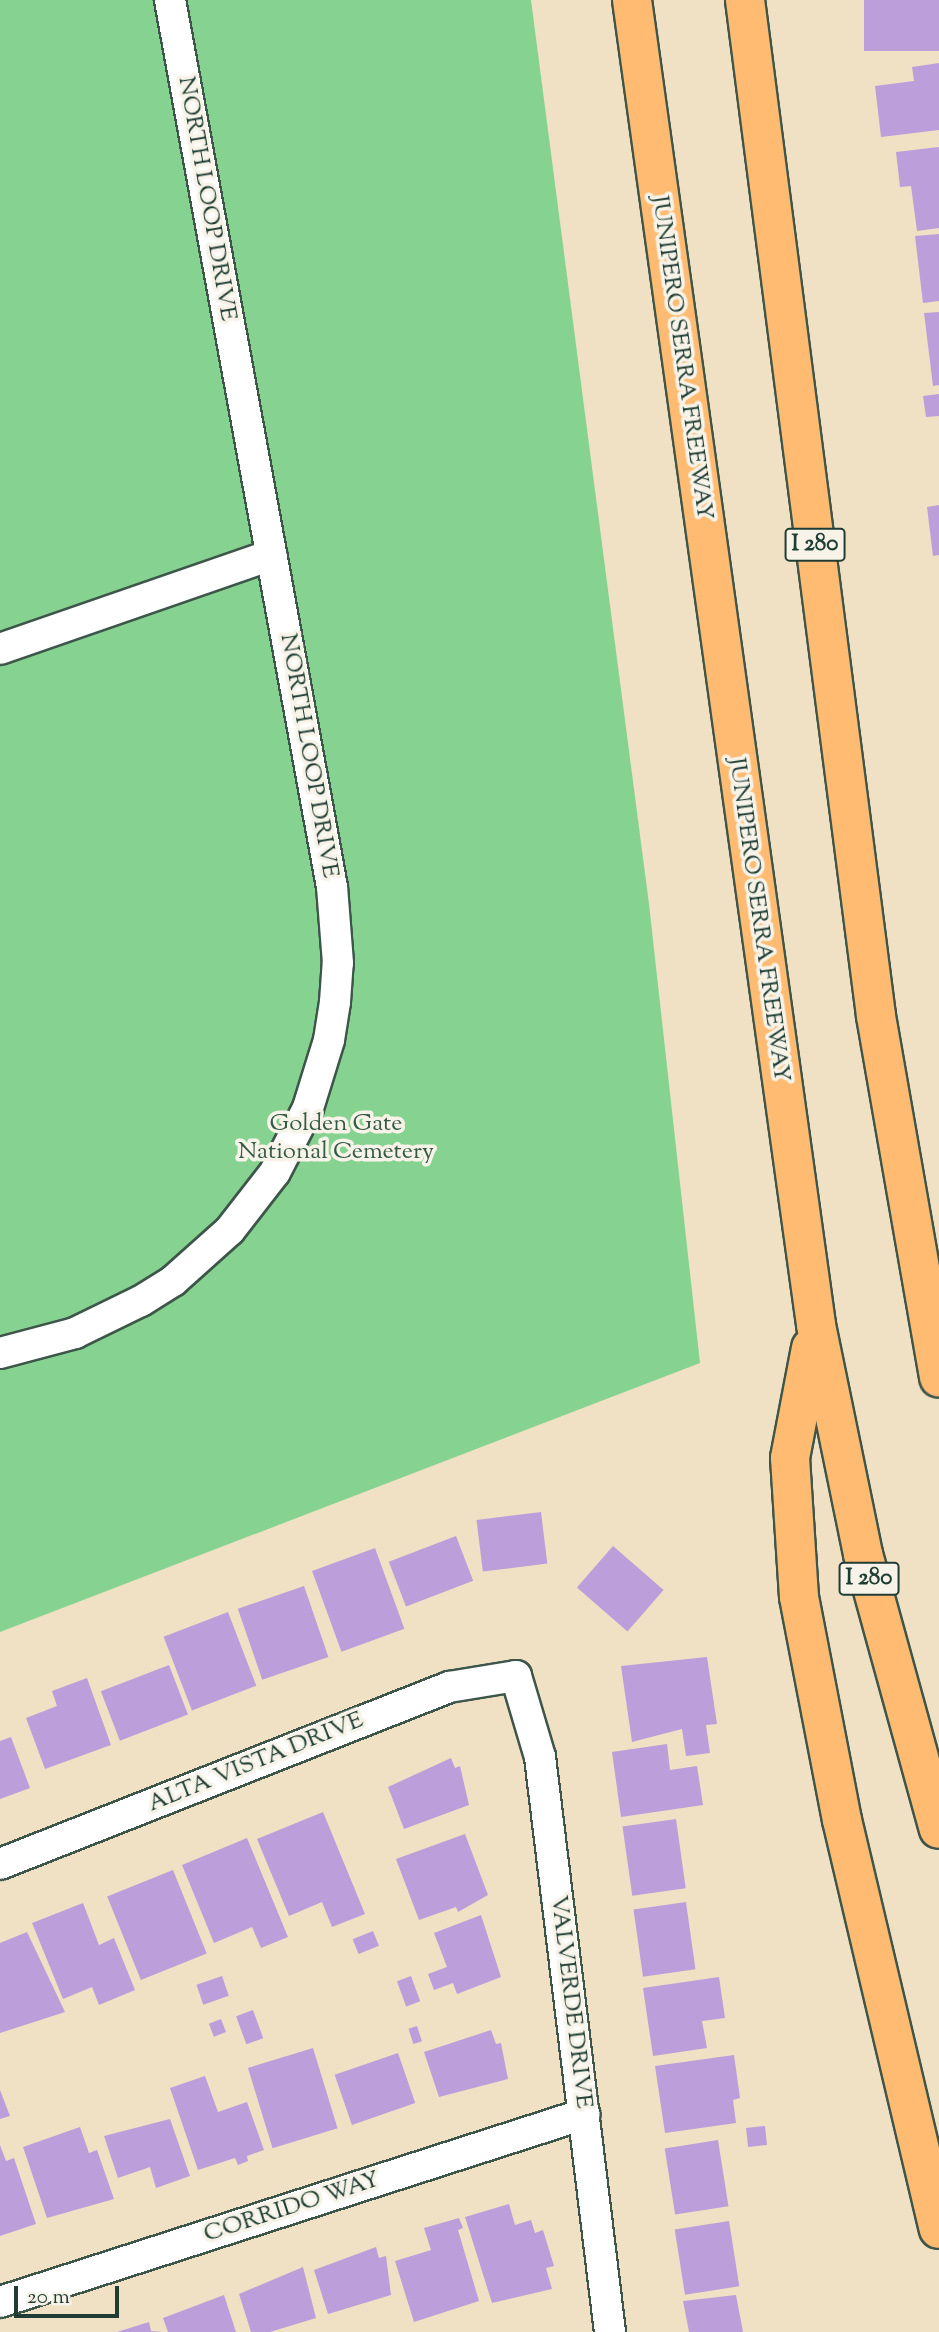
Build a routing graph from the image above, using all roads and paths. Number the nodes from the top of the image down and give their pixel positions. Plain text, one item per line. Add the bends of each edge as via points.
1 (170, 0) edge
2 (632, 0) edge
3 (744, 0) edge
4 (271, 555) junction
5 (0, 649) edge
6 (887, 1091) junction
7 (939, 1251) edge
8 (816, 1325) junction
9 (0, 1353) edge
10 (939, 1378) edge
11 (516, 1676) joint
12 (939, 1829) edge
13 (0, 1864) edge
14 (584, 2114) junction
15 (939, 2229) edge
16 (0, 2302) edge
17 (610, 2332) edge

1 - 4 street, NORTH LOOP DRIVE
2 - 8 highway, JUNIPERO SERRA FREEWAY / I 280
3 - 6 highway, I 280
4 - 5 street
4 - 9 street, NORTH LOOP DRIVE via 336,925 335,1002 320,1074 275,1171 254,1202 202,1258 173,1281 108,1319
6 - 7 highway
6 - 10 highway, I 280
8 - 12 highway, JUNIPERO SERRA FREEWAY / I 280 via 866,1566
8 - 15 highway via 790,1458 799,1597 842,1820
11 - 13 street, ALTA VISTA DRIVE via 449,1687
11 - 14 street, VALVERDE DRIVE via 540,1757
14 - 16 street, CORRIDO WAY
14 - 17 street, VALVERDE DRIVE

